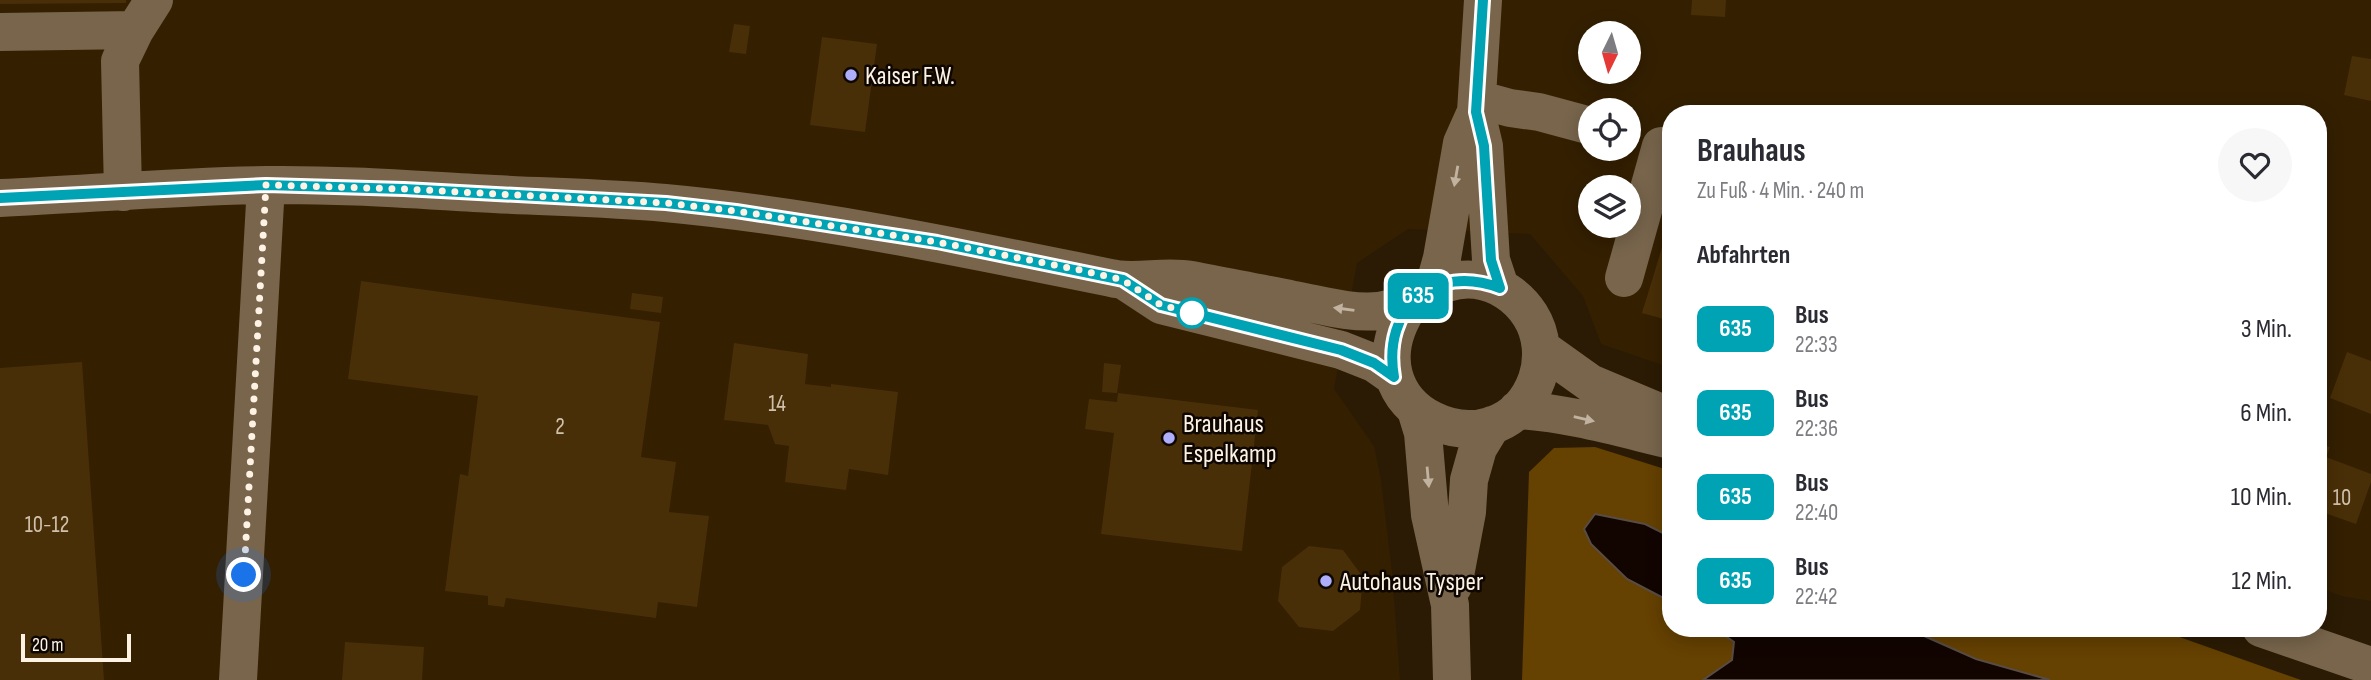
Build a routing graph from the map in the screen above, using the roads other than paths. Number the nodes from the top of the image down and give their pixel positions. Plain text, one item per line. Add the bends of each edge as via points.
1 (1483, 0) edge
2 (144, 15) edge
3 (0, 32) edge
4 (1476, 105) junction
5 (1578, 122) edge
6 (1654, 144) edge
7 (266, 185) junction
8 (123, 192) junction
9 (0, 198) edge
10 (1624, 278) dead end
11 (1123, 280) junction
12 (1500, 288) junction
13 (1422, 295) junction
14 (1541, 348) junction
15 (1394, 377) junction
16 (1416, 410) junction
17 (1662, 412) edge
18 (1504, 417) junction
19 (1662, 438) edge
20 (1450, 605) junction
21 (2287, 637) edge
22 (2371, 666) edge
23 (239, 680) edge
24 (1452, 680) edge

1 - 4 street
2 - 3 street
2 - 8 street via 120,61
4 - 5 street via 1539,111
4 - 12 street via 1484,146 1491,260
4 -> 13 street via 1462,143 1442,258
6 - 10 street
7 - 8 street
7 - 11 street via 666,203 937,242
7 - 23 street
8 - 9 street
13 -> 11 street via 1380,311 1347,310 1173,277
11 - 15 street via 1161,305 1341,350
12 - 13 street via 1464,279 1444,282
12 - 14 street via 1528,312
13 - 15 street via 1399,319 1391,357
14 - 17 street via 1590,383
14 - 18 street via 1535,385
15 - 16 street
16 - 18 street via 1451,428 1472,429
16 -> 20 street via 1423,433 1430,515
18 -> 19 street via 1566,415
18 - 20 street via 1478,448
20 - 24 street
21 - 22 street

